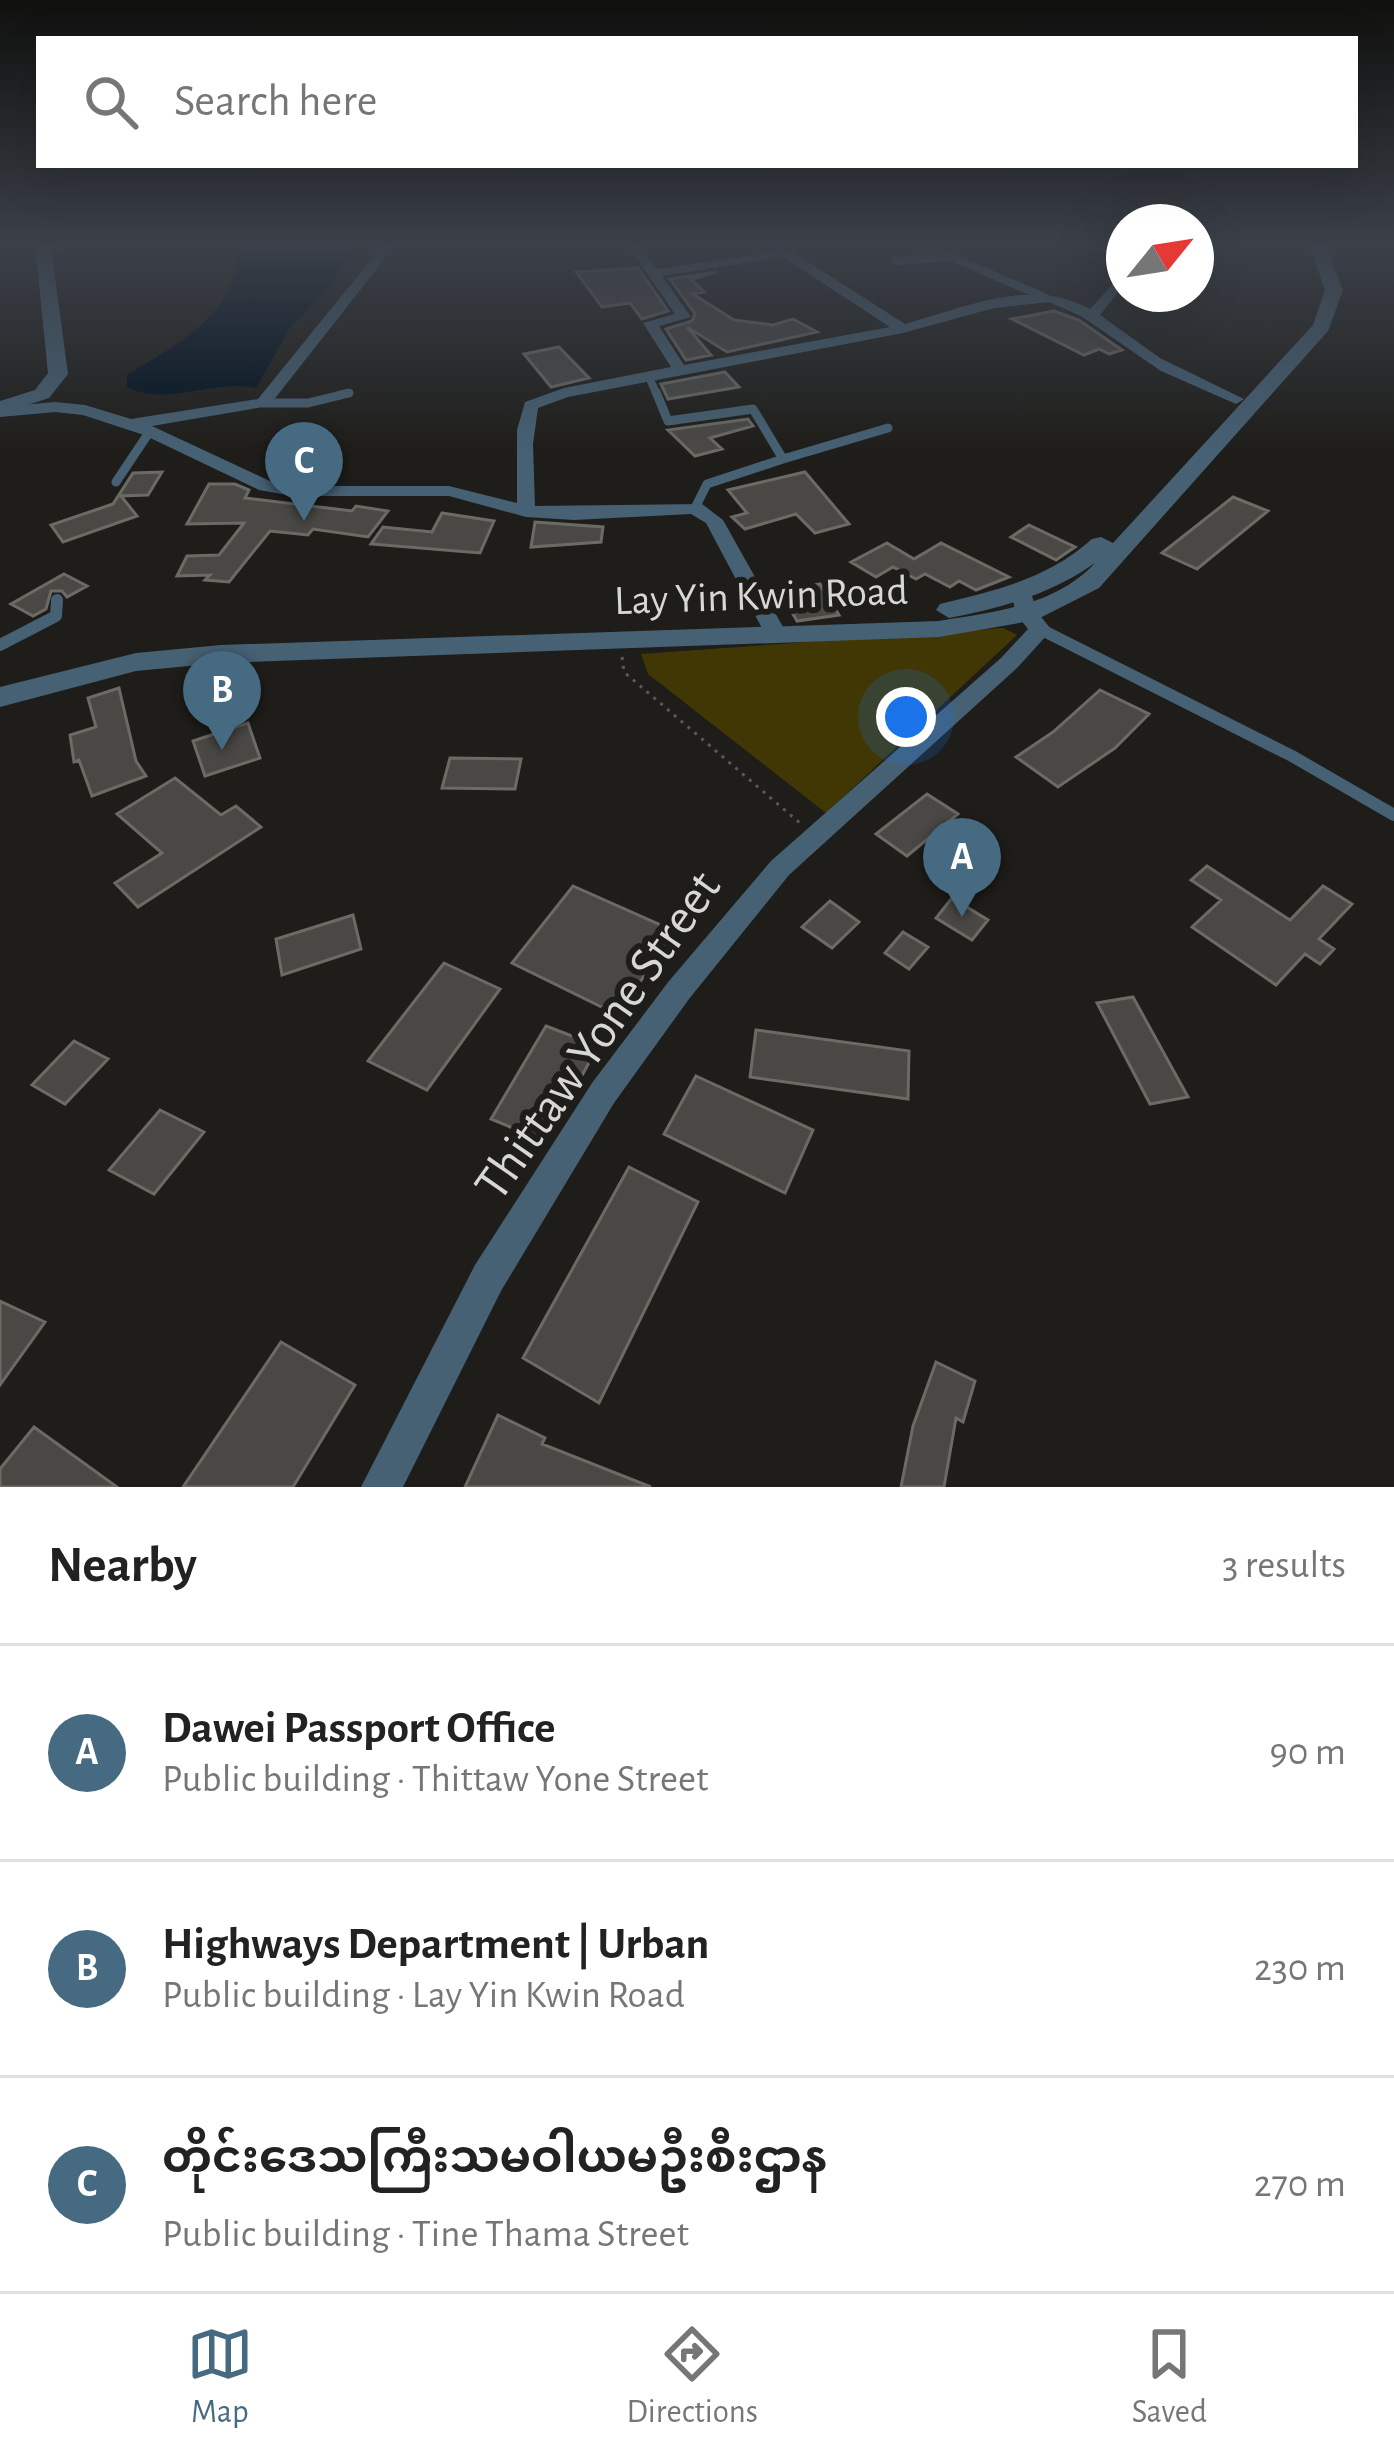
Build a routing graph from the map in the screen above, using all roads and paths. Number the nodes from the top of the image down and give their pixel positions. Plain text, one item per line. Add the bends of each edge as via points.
1 (48, 316) edge
2 (332, 316) edge
3 (684, 316) edge
4 (883, 316) edge
5 (961, 316) edge
6 (1312, 316) edge
7 (1325, 316) edge
8 (1090, 318) edge
9 (903, 329) junction
10 (680, 370) junction
11 (649, 377) junction
12 (349, 393) dead end
13 (1236, 399) junction
14 (263, 403) junction
15 (0, 410) edge
16 (140, 428) junction
17 (888, 428) dead end
18 (783, 459) junction
19 (116, 482) dead end
20 (695, 508) junction
21 (526, 511) junction
22 (57, 600) dead end
23 (1029, 612) junction
24 (774, 629) junction
25 (620, 640) junction
26 (0, 645) edge
27 (0, 686) edge
28 (0, 697) edge
29 (1394, 815) edge
30 (816, 837) junction
31 (381, 1487) edge

1 - 15 street via 58,374 42,394
2 - 14 street
3 - 10 street via 650,323
4 - 9 street
5 - 9 street
6 - 13 street, Lay Yin Kwin Road
7 - 23 street, Lay Yin Kwin Road via 1090,583
8 - 13 street via 1162,365
9 - 10 street
10 - 11 street
11 - 18 lane via 668,421 753,409
11 - 21 street via 531,405 522,426
12 - 14 lane
13 - 23 street, Lay Yin Kwin Road
14 - 16 street
15 - 16 street via 55,406
16 - 19 lane
16 - 21 street via 265,486 449,491
17 - 18 lane
18 - 20 lane via 707,484
20 - 21 street
20 - 24 street via 715,520
22 - 26 lane via 56,616
23 - 24 street, Lay Yin Kwin Road via 939,628
23 - 29 lane
23 - 30 street, Thittaw Yone Street via 1009,664
24 - 25 street, Lay Yin Kwin Road
24 - 27 street, Lay Yin Kwin Road via 194,644
25 - 28 street, Lay Yin Kwin Road via 171,658
25 - 30 path via 624,671
30 - 31 street, Thittaw Yone Street via 743,907 603,1093 488,1278

